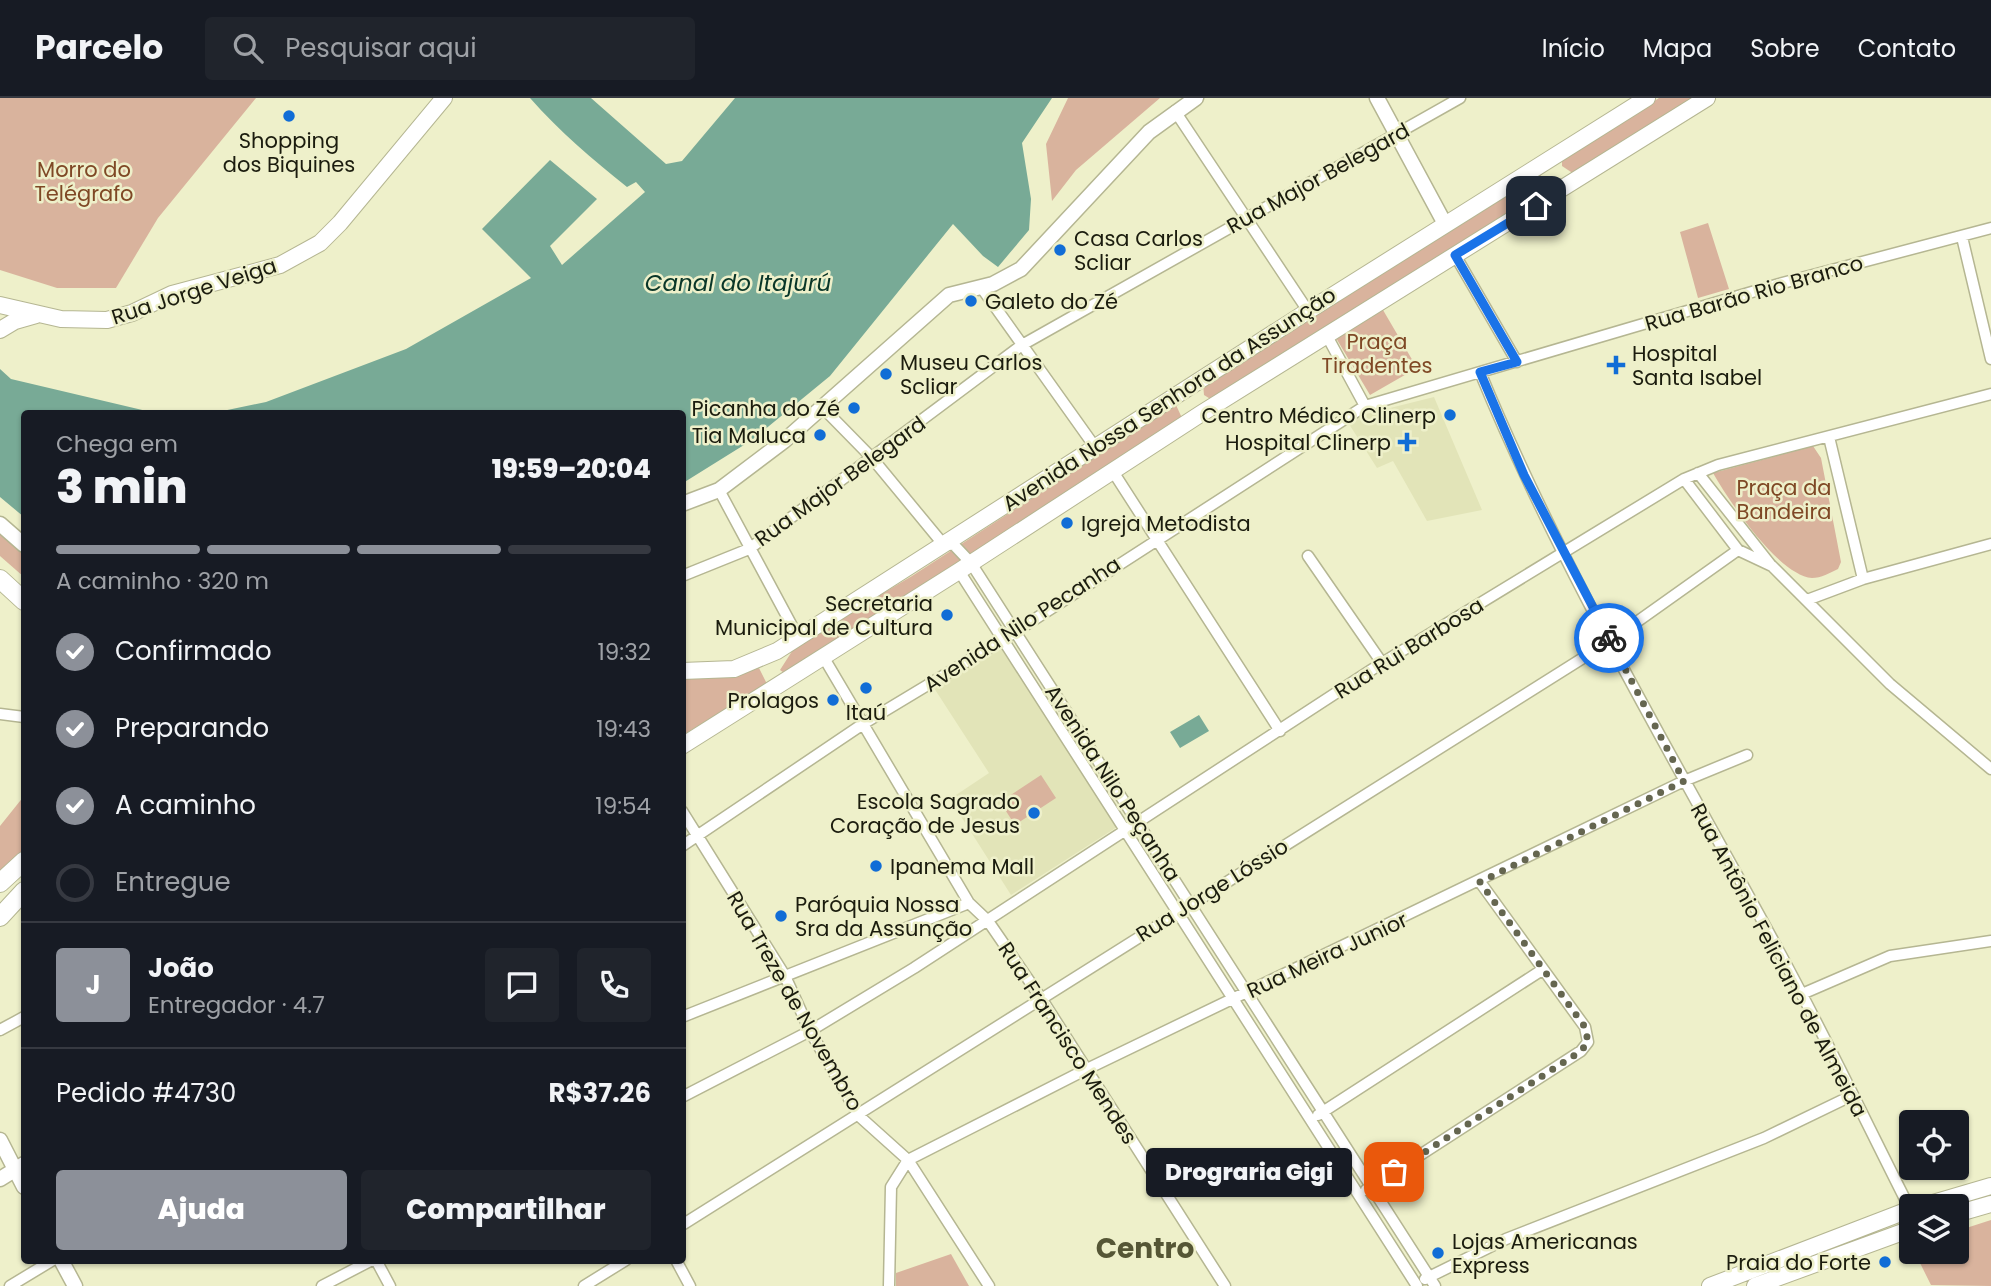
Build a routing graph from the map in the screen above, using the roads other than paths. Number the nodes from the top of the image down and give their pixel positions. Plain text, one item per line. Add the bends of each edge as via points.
1 (444, 98) edge
2 (1196, 98) edge
3 (1377, 98) edge
4 (1460, 98) edge
5 (1647, 98) edge
6 (1707, 98) edge
7 (1175, 111) junction
8 (1396, 135) junction
9 (1539, 167) junction
10 (1556, 194) junction
11 (1246, 218) junction
12 (1445, 224) junction
13 (1991, 229) edge
14 (1962, 237) junction
15 (1455, 255) junction
16 (981, 287) junction
17 (0, 305) edge
18 (1308, 311) junction
19 (38, 314) junction
20 (0, 330) edge
21 (1327, 336) junction
22 (1022, 345) junction
23 (1991, 359) edge
24 (1517, 362) junction
25 (1480, 372) junction
26 (1185, 390) junction
27 (1991, 394) edge
28 (1365, 405) junction
29 (823, 408) junction
30 (1202, 413) junction
31 (1829, 436) junction
32 (1095, 447) junction
33 (872, 458) junction
34 (1112, 470) junction
35 (1698, 473) junction
36 (1684, 480) junction
37 (719, 490) junction
38 (686, 502) edge
39 (0, 524) edge
40 (1155, 538) junction
41 (21, 542) edge
42 (943, 544) junction
43 (1991, 544) edge
44 (748, 549) junction
45 (1738, 550) junction
46 (1564, 553) junction
47 (1308, 556) dead end
48 (1772, 566) junction
49 (965, 567) junction
50 (686, 574) edge
51 (0, 579) edge
52 (1863, 579) junction
53 (21, 598) edge
54 (860, 600) junction
55 (1807, 600) junction
56 (875, 623) junction
57 (1015, 631) junction
58 (798, 637) junction
59 (1004, 639) junction
60 (1610, 641) junction
61 (777, 651) junction
62 (824, 658) junction
63 (1382, 663) junction
64 (686, 671) edge
65 (788, 680) junction
66 (0, 714) edge
67 (21, 717) edge
68 (863, 723) junction
69 (1280, 730) junction
70 (686, 744) edge
71 (1747, 755) dead end
72 (1991, 769) edge
73 (1684, 781) junction
74 (686, 817) edge
75 (1138, 822) junction
76 (1127, 829) junction
77 (698, 836) junction
78 (686, 844) edge
79 (21, 864) edge
80 (1480, 882) junction
81 (0, 883) edge
82 (21, 900) edge
83 (969, 903) junction
84 (1190, 903) junction
85 (1178, 911) junction
86 (0, 917) edge
87 (988, 921) junction
88 (1991, 941) edge
89 (1542, 970) junction
90 (785, 976) junction
91 (1249, 992) junction
92 (1802, 994) junction
93 (1041, 998) junction
94 (1235, 998) junction
95 (686, 1015) edge
96 (21, 1019) edge
97 (0, 1030) edge
98 (810, 1031) junction
99 (1087, 1069) junction
100 (686, 1095) edge
101 (1853, 1095) junction
102 (1323, 1111) junction
103 (859, 1116) junction
104 (1310, 1121) junction
105 (0, 1140) edge
106 (908, 1160) junction
107 (20, 1167) edge
108 (0, 1179) edge
109 (1991, 1186) edge
110 (1365, 1190) junction
111 (1903, 1194) edge
112 (1964, 1194) edge
113 (1991, 1204) edge
114 (1969, 1210) edge
115 (1899, 1215) edge
116 (686, 1223) edge
117 (1899, 1233) edge
118 (53, 1264) edge
119 (63, 1264) edge
120 (366, 1264) edge
121 (376, 1264) edge
122 (611, 1264) edge
123 (678, 1264) edge
124 (1763, 1277) edge
125 (1432, 1281) edge
126 (10, 1286) edge
127 (75, 1286) edge
128 (322, 1286) edge
129 (390, 1286) edge
130 (584, 1286) edge
131 (690, 1286) edge
132 (889, 1286) edge
133 (989, 1286) edge
134 (1225, 1286) edge
135 (1416, 1286) edge
136 (1710, 1286) edge

1 - 19 main road, Rua Jorge Veiga via 340,223 305,253 262,271 172,294 119,318 94,321
2 - 7 street
3 - 8 street
4 - 8 street, Rua Major Belegard
5 - 9 main road, Avenida Nossa Senhora da Assunção
6 - 10 main road, Avenida Nossa Senhora da Assunção
7 - 11 street
7 - 16 street via 1131,151 1021,269
8 - 11 street, Rua Major Belegard
8 - 12 street
9 - 10 main road
9 - 12 main road, Avenida Nossa Senhora da Assunção
10 - 15 main road, Avenida Nossa Senhora da Assunção
11 - 18 street
11 - 22 street, Rua Major Belegard
12 - 18 main road, Avenida Nossa Senhora da Assunção
13 - 14 street, Rua Barão Rio Branco
14 - 23 street
14 - 24 street, Rua Barão Rio Branco via 1766,288
15 - 21 main road, Avenida Nossa Senhora da Assunção
15 - 24 street
16 - 22 street
16 - 29 street via 949,295
17 - 19 main road, Rua Jorge Veiga
18 - 26 main road, Avenida Nossa Senhora da Assunção
19 - 20 main road
21 - 28 street
21 - 30 main road, Avenida Nossa Senhora da Assunção
22 - 32 street
22 - 33 street, Rua Major Belegard
24 - 25 street, Avenida Nilo Pecanha
25 - 28 street, Avenida Nilo Pecanha
25 - 46 street, Rua Antônio Feliciano de Almeida via 1513,453
26 - 30 main road
26 - 32 main road, Avenida Nossa Senhora da Assunção
27 - 31 street, Rua Rui Barbosa
28 - 40 street, Avenida Nilo Pecanha
29 - 33 street
29 - 37 street
30 - 34 main road, Avenida Nossa Senhora da Assunção
31 - 35 street, Rua Rui Barbosa
31 - 52 street
32 - 42 main road, Avenida Nossa Senhora da Assunção
33 - 42 street
33 - 44 street, Rua Major Belegard
34 - 40 street
34 - 49 main road, Avenida Nossa Senhora da Assunção
35 - 36 street, Rua Rui Barbosa
35 - 48 street
36 - 45 street
36 - 46 street, Rua Rui Barbosa
37 - 38 street
37 - 44 street
39 - 41 street
40 - 57 street, Avenida Nilo Pecanha
40 - 69 street
42 - 49 street via 954,545
42 - 54 main road, Avenida Nossa Senhora da Assunção
43 - 52 street
44 - 50 street, Rua Major Belegard
44 - 58 street
45 - 48 street
45 - 60 street, Rua Jorge Lóssio
46 - 60 street, Rua Antônio Feliciano de Almeida
46 - 63 street, Rua Rui Barbosa
47 - 63 street
48 - 55 street
49 - 56 main road, Avenida Nossa Senhora da Assunção
49 - 57 street, Avenida Nilo Peçanha
49 - 59 street, Avenida Nilo Peçanha
51 - 53 main road
52 - 55 street
54 - 56 main road via 875,608
54 - 58 main road, Avenida Nossa Senhora da Assunção
55 - 72 street via 1890,684
56 - 62 main road, Avenida Nossa Senhora da Assunção
57 - 59 street, Avenida Nilo Pecanha
57 - 75 street, Avenida Nilo Peçanha
58 - 61 main road, Avenida Nossa Senhora da Assunção
59 - 68 street, Avenida Nilo Pecanha
59 - 76 street, Avenida Nilo Peçanha
60 - 73 street, Rua Antônio Feliciano de Almeida
60 - 84 street, Rua Jorge Lóssio
61 - 64 main road, Avenida Nossa Senhora da Assunção via 734,669
61 - 65 main road via 773,670
62 - 65 main road, Avenida Nossa Senhora da Assunção
62 - 68 street, Rua Francisco Mendes
63 - 69 street, Rua Rui Barbosa
65 - 70 main road, Avenida Nossa Senhora da Assunção
66 - 67 street
68 - 77 street, Avenida Nilo Pecanha
68 - 83 street, Rua Francisco Mendes
69 - 75 street, Rua Rui Barbosa
71 - 73 street, Rua Meira Junior
73 - 80 street, Rua Meira Junior
73 - 92 street, Rua Antônio Feliciano de Almeida
74 - 77 street, Rua Treze de Novembro
75 - 76 street, Rua Rui Barbosa
75 - 84 street, Avenida Nilo Peçanha
76 - 85 street, Avenida Nilo Peçanha
76 - 87 street
77 - 78 street, Avenida Nilo Pecanha
77 - 90 street, Rua Treze de Novembro
79 - 81 main road
80 - 89 street
80 - 91 street, Rua Meira Junior
82 - 86 main road
83 - 87 street, Rua Francisco Mendes
83 - 90 street
84 - 85 street, Rua Jorge Lóssio
84 - 91 street, Avenida Nilo Peçanha
85 - 93 street, Rua Jorge Lóssio
85 - 94 street, Avenida Nilo Peçanha
87 - 93 street, Rua Francisco Mendes
87 - 98 street
88 - 92 street via 1890,957
89 - 102 street
89 - 110 street via 1589,1034 1586,1047
90 - 95 street
90 - 98 street, Rua Treze de Novembro
91 - 94 street, Rua Meira Junior
91 - 102 street, Avenida Nilo Peçanha
92 - 101 street, Rua Antônio Feliciano de Almeida
93 - 99 street, Rua Francisco Mendes
93 - 103 street, Rua Jorge Lóssio
94 - 99 street, Rua Meira Junior
94 - 104 street, Avenida Nilo Peçanha
96 - 97 street
98 - 100 street
98 - 103 street, Rua Treze de Novembro
99 - 106 street, Rua Meira Junior
99 - 134 street, Rua Francisco Mendes
101 - 111 street, Rua Antônio Feliciano de Almeida
101 - 125 street via 1764,1138 1506,1239
102 - 104 street
102 - 110 street, Avenida Nilo Peçanha
103 - 106 street, Rua Treze de Novembro
103 - 116 street, Rua Jorge Lóssio
104 - 110 street, Avenida Nilo Peçanha
105 - 107 street
106 - 132 street via 891,1187
106 - 133 street, Rua Treze de Novembro
107 - 108 street
109 - 112 main road
110 - 125 street, Avenida Nilo Peçanha
110 - 135 street, Avenida Nilo Peçanha
113 - 114 main road
115 - 124 main road
117 - 124 main road
118 - 126 street
119 - 127 street
120 - 128 street
121 - 129 street
122 - 130 street
123 - 131 street
124 - 136 main road
125 - 135 street

